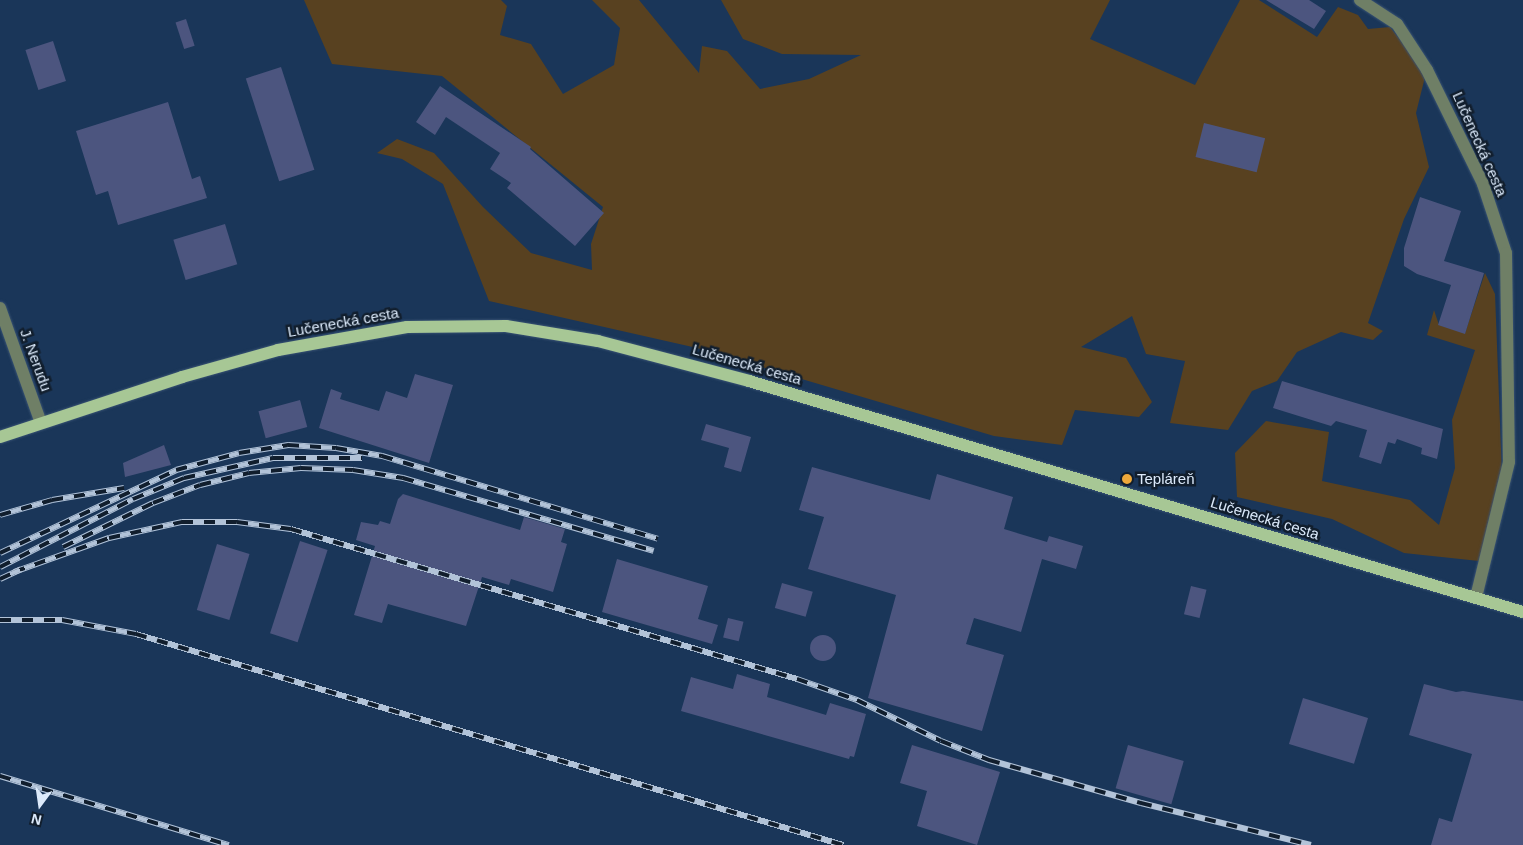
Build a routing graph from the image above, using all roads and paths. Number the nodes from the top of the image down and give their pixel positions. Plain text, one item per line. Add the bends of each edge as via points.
1 (1360, 0) edge
2 (0, 308) edge
3 (41, 423) junction
4 (0, 437) edge
5 (1476, 598) junction
6 (1523, 612) edge

1 - 5 street, Lučenecká cesta via 1397,24 1427,70 1483,184 1506,253 1509,462
2 - 3 street, J. Nerudu
3 - 4 main road, Lučenecká cesta
3 - 5 main road, Lučenecká cesta via 278,350 407,327 506,326 598,341 749,381
5 - 6 main road, Lučenecká cesta

